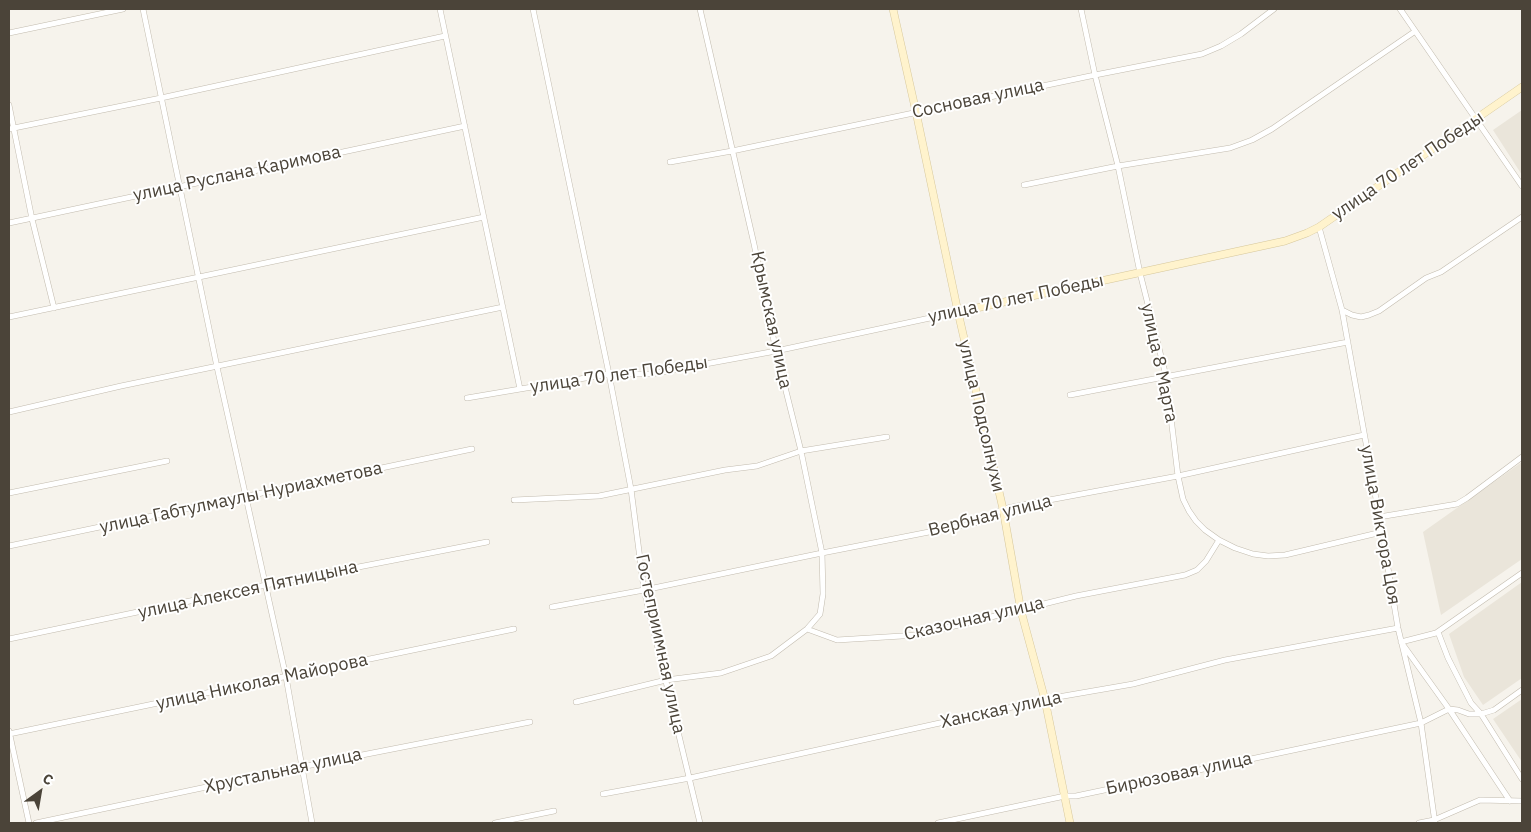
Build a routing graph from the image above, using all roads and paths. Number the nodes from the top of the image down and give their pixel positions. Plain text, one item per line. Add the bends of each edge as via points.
1 (123, 9) edge
2 (143, 9) edge
3 (440, 9) edge
4 (533, 9) edge
5 (700, 9) edge
6 (893, 9) edge
7 (1081, 9) edge
8 (1274, 9) edge
9 (1400, 9) edge
10 (1414, 32) junction
11 (9, 33) edge
12 (445, 36) junction
13 (1095, 75) junction
14 (1522, 87) edge
15 (162, 98) junction
16 (9, 104) edge
17 (916, 112) junction
18 (1476, 120) junction
19 (464, 126) junction
20 (11, 128) edge
21 (732, 151) junction
22 (670, 162) dead end
23 (1118, 166) junction
24 (1024, 185) dead end
25 (180, 186) junction
26 (1522, 186) edge
27 (484, 217) junction
28 (1522, 217) edge
29 (32, 219) junction
30 (9, 223) edge
31 (1319, 227) junction
32 (1140, 273) junction
33 (198, 276) junction
34 (503, 307) junction
35 (54, 308) junction
36 (1342, 310) junction
37 (958, 312) junction
38 (9, 317) edge
39 (1348, 342) junction
40 (776, 350) junction
41 (217, 366) junction
42 (609, 374) junction
43 (1166, 376) junction
44 (520, 389) junction
45 (1070, 395) dead end
46 (467, 398) dead end
47 (9, 412) edge
48 (1364, 435) junction
49 (887, 437) dead end
50 (472, 449) dead end
51 (801, 451) junction
52 (1522, 457) edge
53 (167, 460) dead end
54 (1178, 476) junction
55 (631, 489) junction
56 (9, 493) edge
57 (246, 497) junction
58 (514, 500) dead end
59 (1003, 509) junction
60 (1379, 517) junction
61 (1382, 532) junction
62 (1219, 540) junction
63 (487, 542) dead end
64 (9, 546) edge
65 (822, 552) junction
66 (1522, 573) edge
67 (266, 585) junction
68 (644, 590) junction
69 (552, 606) dead end
70 (1021, 611) junction
71 (1398, 628) junction
72 (808, 629) junction
73 (514, 630) dead end
74 (1438, 632) junction
75 (9, 639) edge
76 (1401, 642) junction
77 (286, 677) junction
78 (666, 680) junction
79 (1522, 690) edge
80 (1045, 700) junction
81 (576, 702) dead end
82 (1449, 709) junction
83 (1481, 714) junction
84 (530, 722) dead end
85 (1420, 723) junction
86 (9, 733) edge
87 (301, 767) junction
88 (690, 778) junction
89 (1522, 779) edge
90 (603, 794) dead end
91 (1065, 796) junction
92 (1522, 800) edge
93 (1510, 801) junction
94 (554, 811) dead end
95 (1434, 822) edge
96 (29, 823) edge
97 (36, 823) edge
98 (312, 823) edge
99 (495, 823) edge
100 (700, 823) edge
101 (938, 823) edge
102 (1070, 823) edge
103 (1419, 823) edge

1 - 11 street
2 - 15 street
3 - 12 street
4 - 42 street, Гостеприимная улица
5 - 21 street, Крымская улица
6 - 17 street, улица Подсолнухи
7 - 13 street, улица 8 Марта
8 - 13 street, Сосновая улица via 1242,34 1202,54
9 - 10 street
10 - 18 street
10 - 23 street via 1252,140 1230,148
12 - 15 street
12 - 19 street
13 - 17 street, Сосновая улица
13 - 23 street, улица 8 Марта
14 - 18 street, улица 70 лет Победы
15 - 20 street
15 - 25 street
16 - 20 street
17 - 21 street, Сосновая улица
17 - 37 street, улица Подсолнухи
18 - 26 street
18 - 31 street, улица 70 лет Победы
19 - 25 street, улица Руслана Каримова
19 - 27 street
20 - 29 street
21 - 22 street, Сосновая улица
21 - 40 street, Крымская улица
23 - 24 street
23 - 32 street, улица 8 Марта
25 - 29 street, улица Руслана Каримова
25 - 33 street
27 - 33 street
27 - 34 street
28 - 36 street via 1379,311 1361,317
29 - 30 street, улица Руслана Каримова
29 - 35 street
31 - 32 street, улица 70 лет Победы via 1285,241
31 - 36 street, улица Виктора Цоя
32 - 37 street, улица 70 лет Победы
32 - 43 street, улица 8 Марта
33 - 35 street
33 - 41 street
34 - 41 street
34 - 44 street
35 - 38 street
36 - 39 street, улица Виктора Цоя
37 - 40 street, улица 70 лет Победы
37 - 59 street, улица Подсолнухи
39 - 43 street
39 - 48 street, улица Виктора Цоя
40 - 42 street, улица 70 лет Победы via 651,374
40 - 51 street, Крымская улица
41 - 47 street
41 - 57 street
42 - 44 street, улица 70 лет Победы
42 - 55 street, Гостеприимная улица
43 - 45 street
43 - 54 street, улица 8 Марта
44 - 46 street, улица 70 лет Победы
48 - 54 street, Вербная улица
48 - 60 street, улица Виктора Цоя
49 - 51 street
50 - 57 street, улица Габтулмаулы Нуриахметова
51 - 55 street via 757,466
51 - 65 street, Крымская улица
52 - 60 street via 1457,504
53 - 56 street
54 - 59 street, Вербная улица
54 - 62 street, улица 8 Марта via 1189,512
55 - 58 street via 599,496
55 - 68 street, Гостеприимная улица
57 - 64 street, улица Габтулмаулы Нуриахметова
57 - 67 street
59 - 65 street, Вербная улица via 980,522
59 - 70 street, улица Подсолнухи
60 - 61 street, улица Виктора Цоя
61 - 62 street, улица 8 Марта via 1277,556 1254,554
61 - 71 street, улица Виктора Цоя
62 - 70 street, Сказочная улица via 1206,562 1185,575 1035,605
63 - 67 street, улица Алексея Пятницына
65 - 68 street, Вербная улица
65 - 72 street, Крымская улица via 820,614
66 - 74 street
67 - 75 street, улица Алексея Пятницына
67 - 77 street
68 - 69 street, Вербная улица
68 - 78 street, Гостеприимная улица
70 - 72 street, Сказочная улица via 918,635 837,640
70 - 80 street, улица Подсолнухи
71 - 76 street, улица Виктора Цоя
71 - 80 street, Ханская улица via 1225,660 1133,684
72 - 78 street via 771,656 721,673
73 - 77 street, улица Николая Майорова
74 - 76 street
74 - 83 street via 1471,703
76 - 82 street
76 - 85 street, улица Виктора Цоя
77 - 86 street, улица Николая Майорова
77 - 87 street
78 - 81 street
78 - 88 street, Гостеприимная улица
79 - 83 street via 1494,710
80 - 88 street, Ханская улица
80 - 91 street, улица Подсолнухи
82 - 83 street
82 - 85 street, Бирюзовая улица
82 - 93 street
83 - 89 street
84 - 87 street, Хрустальная улица
85 - 91 street, Бирюзовая улица
85 - 95 street, улица Виктора Цоя
86 - 96 street
87 - 97 street, Хрустальная улица
87 - 98 street
88 - 90 street, Ханская улица
88 - 100 street, Гостеприимная улица
91 - 101 street, Бирюзовая улица
91 - 102 street, улица Подсолнухи
92 - 93 street
93 - 95 street via 1480,800
94 - 99 street
95 - 103 street

